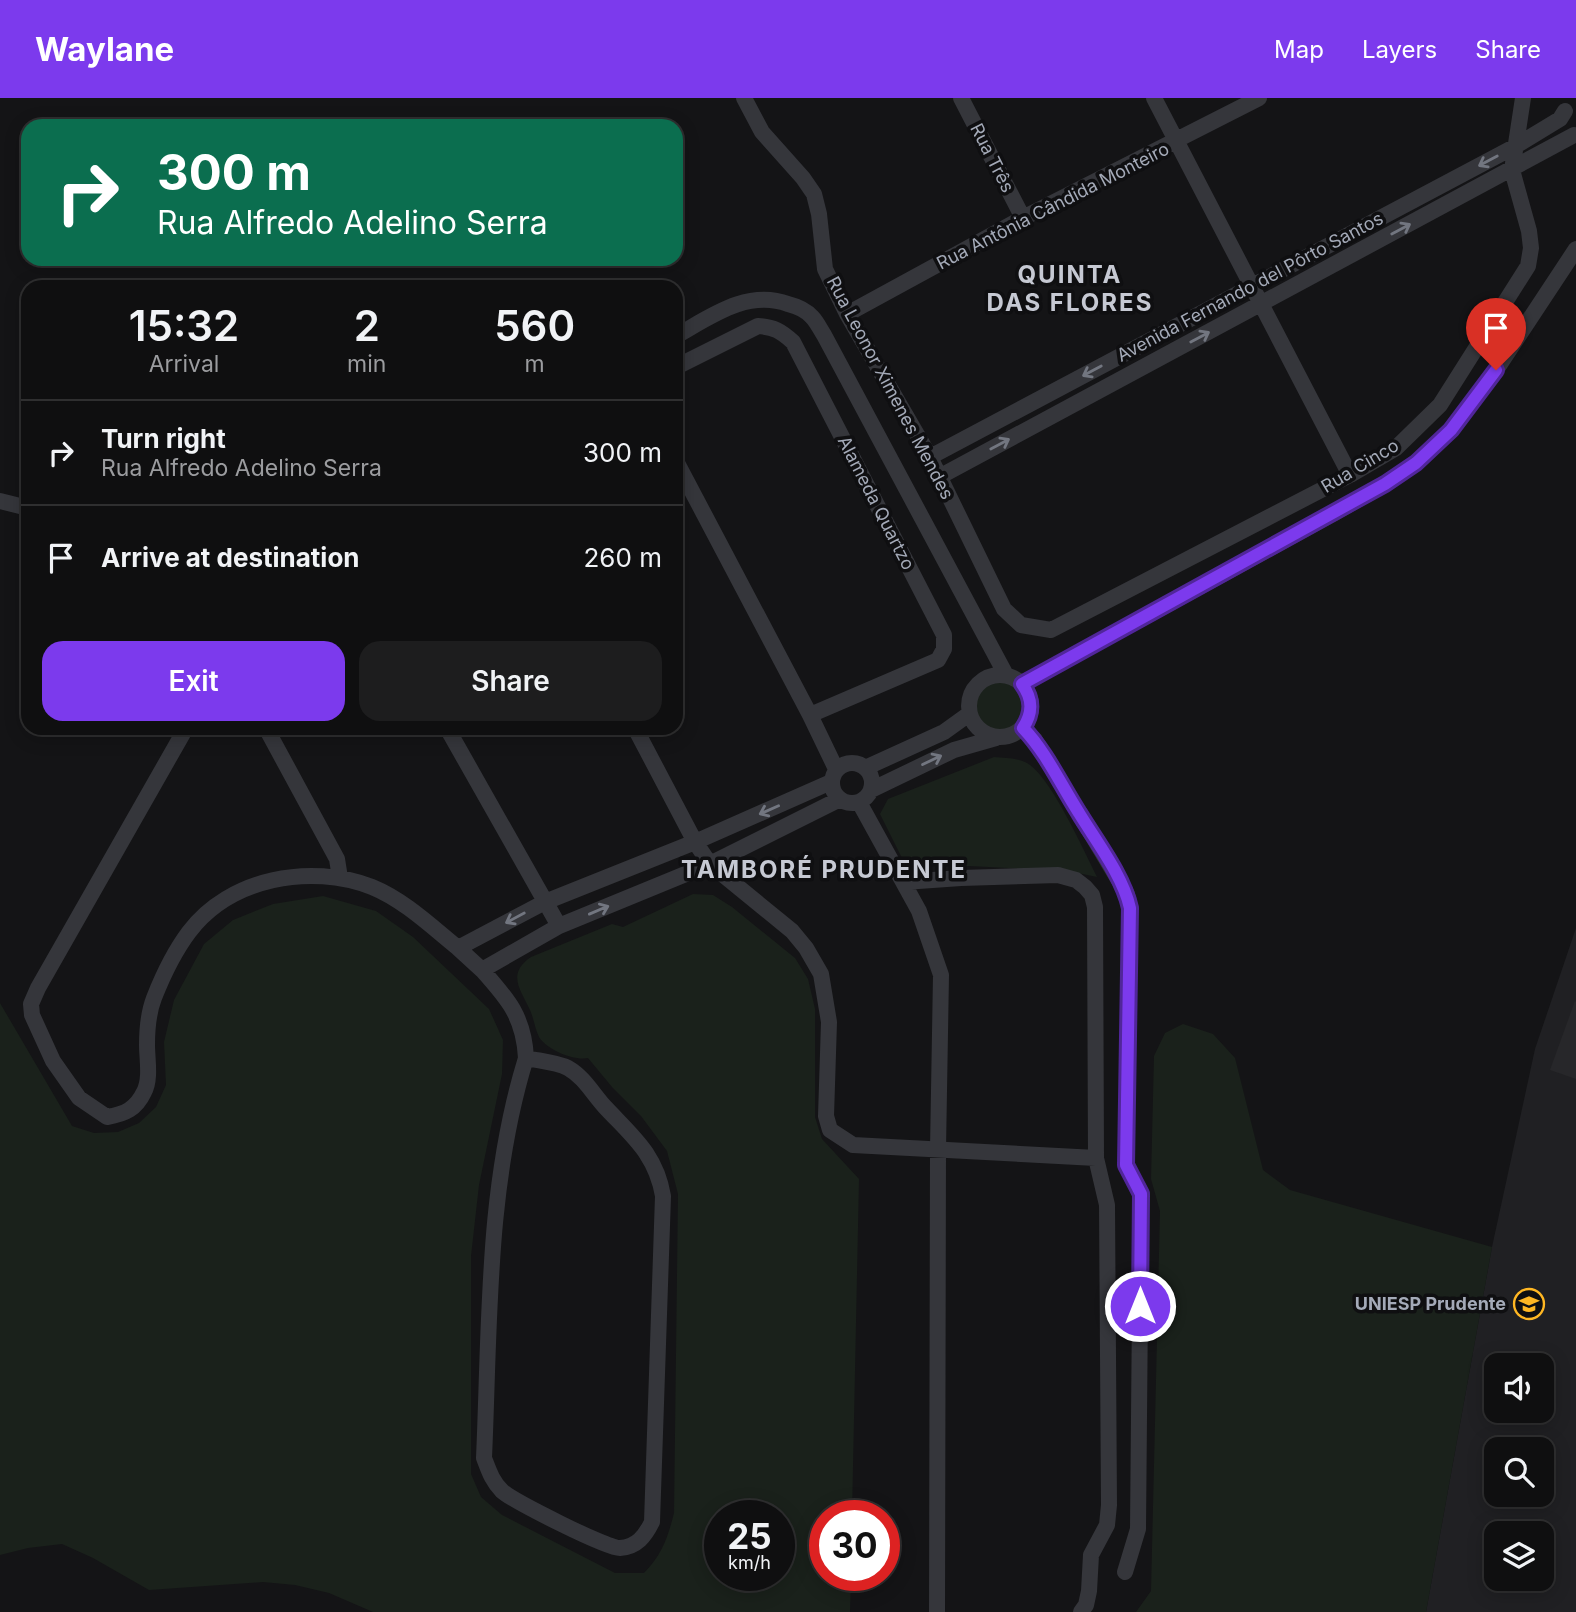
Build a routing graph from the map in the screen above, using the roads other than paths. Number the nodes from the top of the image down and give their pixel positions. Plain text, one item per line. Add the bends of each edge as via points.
1 (744, 98) edge
2 (961, 98) edge
3 (1153, 98) edge
4 (1259, 98) edge
5 (1523, 98) edge
6 (1568, 105) edge
7 (1575, 135) edge
8 (1176, 142) junction
9 (1514, 147) junction
10 (1512, 170) junction
11 (1023, 218) junction
12 (1576, 249) edge
13 (1252, 285) junction
14 (1262, 303) junction
15 (847, 314) junction
16 (683, 331) edge
17 (683, 364) edge
18 (930, 457) junction
19 (683, 474) edge
20 (1350, 475) junction
21 (939, 477) junction
22 (0, 501) edge
23 (21, 506) edge
24 (1036, 629) joint
25 (1006, 675) junction
26 (1022, 684) junction
27 (969, 713) junction
28 (810, 715) junction
29 (1023, 728) junction
30 (182, 735) edge
31 (270, 735) edge
32 (451, 735) edge
33 (639, 735) edge
34 (996, 738) junction
35 (865, 768) junction
36 (834, 775) junction
37 (871, 790) junction
38 (839, 799) junction
39 (859, 802) junction
40 (695, 842) junction
41 (710, 864) junction
42 (340, 878) junction
43 (904, 882) junction
44 (545, 902) junction
45 (559, 926) junction
46 (458, 948) junction
47 (482, 970) junction
48 (526, 1058) junction
49 (937, 1149) junction
50 (1096, 1158) junction
51 (1125, 1572) dead end
52 (937, 1612) edge
53 (1081, 1612) edge

1 - 15 street, Rua Leonor Ximenes Mendes via 762,132 814,194 825,269
2 - 11 street, Rua Três
3 - 8 street
4 - 8 street, Rua Antônia Cândida Monteiro
5 - 9 street
6 - 7 street via 1566,122
6 - 9 street, Avenida Fernando del Pôrto Santos via 1560,118
7 - 10 street, Avenida Fernando del Pôrto Santos
8 - 11 street, Rua Antônia Cândida Monteiro
8 - 13 street
9 - 10 street
9 -> 13 street, Avenida Fernando del Pôrto Santos
14 -> 10 street, Avenida Fernando del Pôrto Santos
10 - 20 street, Rua Cinco via 1529,231 1528,266 1440,405 1396,448
11 - 15 street, Rua Antônia Cândida Monteiro
12 - 26 street via 1459,420 1416,463 1333,514
13 - 14 street
13 -> 18 street, Avenida Fernando del Pôrto Santos
14 - 20 street
21 -> 14 street, Avenida Fernando del Pôrto Santos
15 - 18 street, Rua Leonor Ximenes Mendes
16 - 25 street via 736,304 761,299 797,306 811,315
17 - 28 street, Alameda Quartzo via 758,326 772,327 793,342 944,635 938,660
18 - 21 street, Rua Leonor Ximenes Mendes
19 - 28 street
20 - 24 street, Rua Cinco via 1051,630
21 - 24 street, Rua Leonor Ximenes Mendes via 1004,609 1021,625
22 - 23 street
25 - 26 street
25 - 27 street via 977,684 968,703
26 - 29 street via 1031,701
27 - 34 street via 979,730
27 - 35 street via 944,732
28 - 36 street
29 - 34 street
29 - 51 street via 1035,740 1120,882 1130,908 1126,1165 1141,1194 1138,1529
30 - 42 street via 31,1004 53,1061 79,1098 107,1117 124,1114 136,1105 146,1090 153,1001 190,930 221,902 274,880 300,875
31 - 42 street via 337,859
32 - 44 street
33 - 40 street
37 -> 34 street via 954,750
35 - 36 street via 851,763
35 - 37 street
36 - 38 street
36 -> 40 street
37 - 39 street
38 - 39 street
38 - 41 street
39 - 43 street
40 - 41 street
40 - 44 street
45 -> 41 street
41 - 49 street via 792,931 821,974 828,1022 830,1130 853,1145
42 - 46 street via 396,901
43 - 49 street via 941,975
43 - 50 street via 1058,875 1076,880 1092,895
44 - 45 street
44 -> 46 street
45 - 47 street
46 - 47 street
47 - 48 street via 520,1020
48 - 48 street via 565,1066 578,1074 641,1143 661,1182 652,1522 632,1546 617,1549 599,1542 504,1493 491,1478 484,1458 494,1220
49 - 50 street
49 - 52 street
50 - 53 street via 1107,1205 1110,1505 1107,1525 1091,1555 1089,1591

